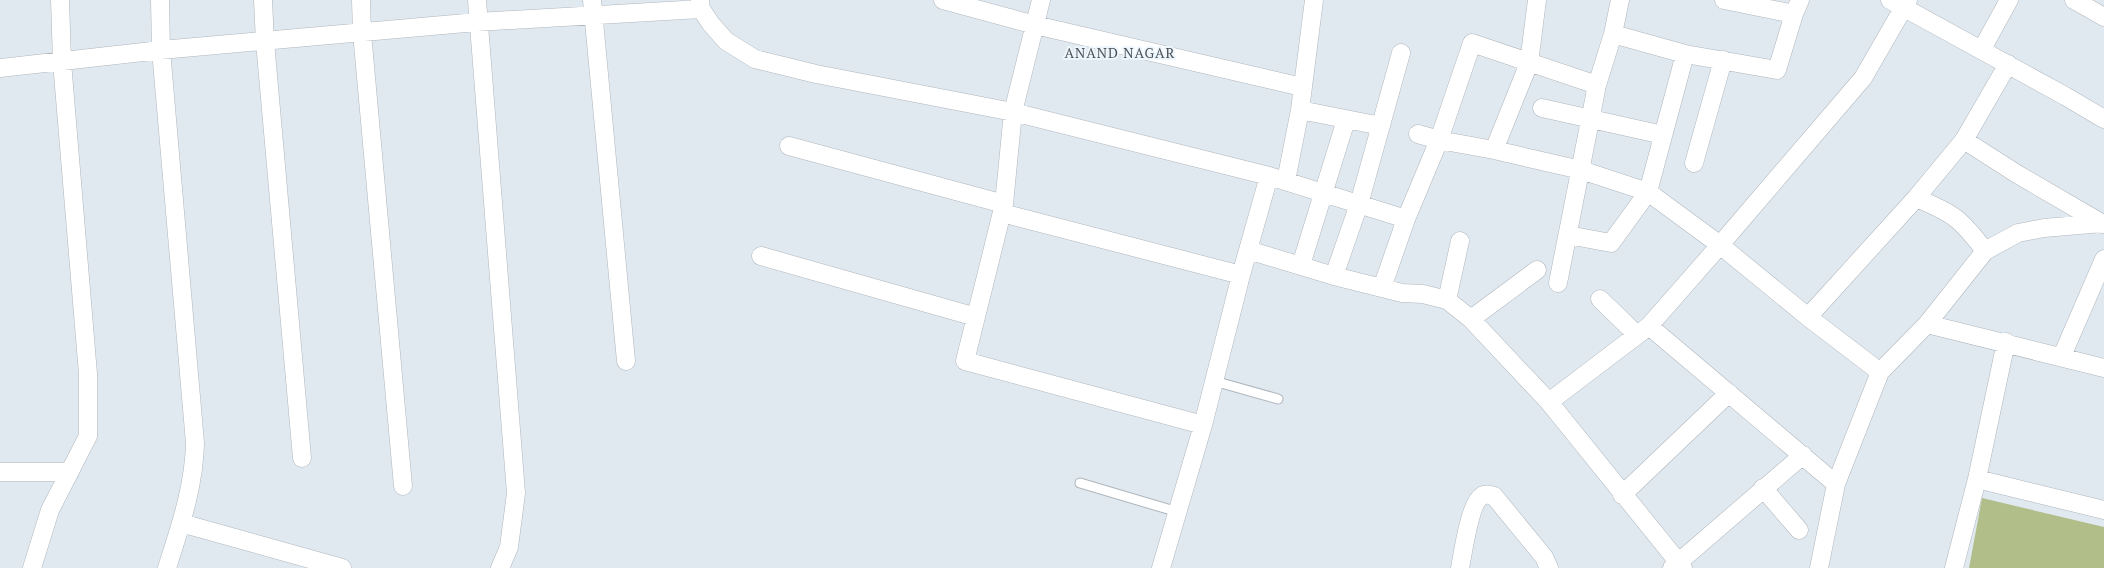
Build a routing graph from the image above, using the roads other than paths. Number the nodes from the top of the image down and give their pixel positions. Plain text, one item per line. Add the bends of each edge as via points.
1 (60, 0) edge
2 (160, 0) edge
3 (263, 0) edge
4 (361, 0) edge
5 (477, 0) edge
6 (943, 0) edge
7 (1041, 0) edge
8 (1314, 0) edge
9 (1537, 0) edge
10 (1620, 0) edge
11 (1724, 0) edge
12 (2009, 0) edge
13 (2074, 0) edge
14 (1901, 2) edge
15 (701, 5) edge
16 (1797, 7) edge
17 (592, 8) edge
18 (2104, 16) edge
19 (477, 22) junction
20 (1035, 25) junction
21 (362, 32) junction
22 (1613, 34) junction
23 (264, 42) junction
24 (1982, 49) junction
25 (161, 50) junction
26 (1401, 53) dead end
27 (1685, 54) junction
28 (1722, 60) junction
29 (62, 62) junction
30 (1529, 63) junction
31 (2008, 64) junction
32 (0, 68) edge
33 (1597, 85) junction
34 (1302, 87) junction
35 (1542, 108) dead end
36 (1300, 110) junction
37 (1013, 112) junction
38 (1591, 119) junction
39 (2104, 119) edge
40 (1346, 120) junction
41 (1381, 126) junction
42 (1418, 134) dead end
43 (1663, 135) junction
44 (1439, 140) junction
45 (1964, 140) junction
46 (789, 146) dead end
47 (1494, 150) junction
48 (1694, 163) dead end
49 (1581, 170) junction
50 (1277, 179) junction
51 (1648, 192) junction
52 (1324, 193) junction
53 (1916, 198) junction
54 (1359, 204) junction
55 (1003, 209) junction
56 (1406, 219) junction
57 (2103, 223) edge
58 (1568, 235) junction
59 (1460, 242) dead end
60 (1720, 245) junction
61 (1248, 250) junction
62 (1984, 251) junction
63 (761, 256) dead end
64 (2104, 259) edge
65 (1301, 265) junction
66 (1537, 270) dead end
67 (1241, 275) junction
68 (1334, 276) junction
69 (1558, 283) dead end
70 (1382, 288) junction
71 (1600, 299) dead end
72 (1446, 300) junction
73 (976, 317) junction
74 (1808, 317) junction
75 (1471, 319) junction
76 (1927, 324) junction
77 (1643, 331) junction
78 (2006, 342) junction
79 (2062, 356) junction
80 (626, 361) dead end
81 (2104, 368) edge
82 (1880, 372) junction
83 (1214, 381) junction
84 (1730, 393) junction
85 (1278, 398) dead end
86 (1549, 402) junction
87 (1203, 425) junction
88 (1803, 455) junction
89 (302, 458) dead end
90 (0, 472) edge
91 (70, 472) junction
92 (1978, 479) junction
93 (1080, 483) dead end
94 (1836, 484) junction
95 (403, 486) dead end
96 (1764, 488) junction
97 (1622, 495) junction
98 (2104, 510) edge
99 (1178, 512) junction
100 (182, 523) junction
101 (1799, 530) dead end
102 (1678, 566) edge
103 (32, 568) edge
104 (167, 568) edge
105 (342, 568) edge
106 (500, 568) edge
107 (1161, 568) edge
108 (1460, 568) edge
109 (1549, 568) edge
110 (1819, 568) edge
111 (1954, 568) edge

1 - 29 street
2 - 25 street
3 - 23 street
4 - 21 street
5 - 19 street
6 - 20 street
7 - 20 street
8 - 34 street
9 - 30 street
10 - 22 street
11 - 16 street
12 - 24 street
13 - 18 street
14 - 24 street
14 - 60 street via 1863,78
15 - 17 street
15 - 37 street via 726,41 755,59
16 - 28 street via 1777,70
17 - 19 street
17 - 80 street
19 - 21 street
19 - 106 street via 516,493 508,546
20 - 34 street
20 - 37 street
21 - 23 street
21 - 95 street
22 - 27 street
22 - 33 street
23 - 25 street
23 - 89 street
24 - 31 street
25 - 29 street
25 - 100 street via 194,443 193,476
26 - 41 street
27 - 28 street
27 - 43 street
28 - 48 street
29 - 32 street
29 - 91 street via 90,408 88,436
30 - 33 street
30 - 44 street via 1472,43
30 - 47 street
31 - 39 street
31 - 45 street
33 - 38 street
34 - 36 street
35 - 38 street
36 - 40 street
36 - 50 street
37 - 50 street
37 - 55 street
38 - 43 street
38 - 49 street
40 - 41 street
40 - 52 street
41 - 54 street
42 - 44 street
43 - 51 street
44 - 47 street
44 - 56 street
45 - 53 street
45 - 57 street
46 - 55 street
47 - 49 street
49 - 51 street
49 - 58 street
50 - 52 street
50 - 61 street
51 - 58 street via 1611,243
51 - 60 street
52 - 54 street
52 - 65 street
53 - 62 street via 1947,211 1968,228
53 - 74 street
54 - 56 street
54 - 68 street
55 - 67 street
55 - 73 street
56 - 70 street
57 - 62 street via 2018,232
58 - 69 street
59 - 72 street
60 - 74 street
60 - 77 street
61 - 65 street
61 - 67 street
62 - 76 street
63 - 73 street
64 - 79 street
65 - 68 street
66 - 75 street
67 - 83 street
68 - 70 street
70 - 72 street
71 - 77 street
72 - 75 street
73 - 87 street via 965,361
74 - 82 street
75 - 86 street
76 - 78 street
76 - 82 street
77 - 84 street
77 - 86 street
78 - 79 street
78 - 92 street
79 - 81 street
82 - 94 street
83 - 85 lane
83 - 87 street
84 - 88 street
84 - 97 street
86 - 97 street
87 - 99 street
88 - 94 street
88 - 96 street
90 - 91 street
91 - 103 street via 50,510
92 - 98 street
92 - 111 street
93 - 99 lane
94 - 110 street
96 - 101 street
96 - 102 street
97 - 102 street
99 - 107 street
100 - 104 street
100 - 105 street
108 - 109 street via 1474,506 1485,494 1494,496 1544,557

